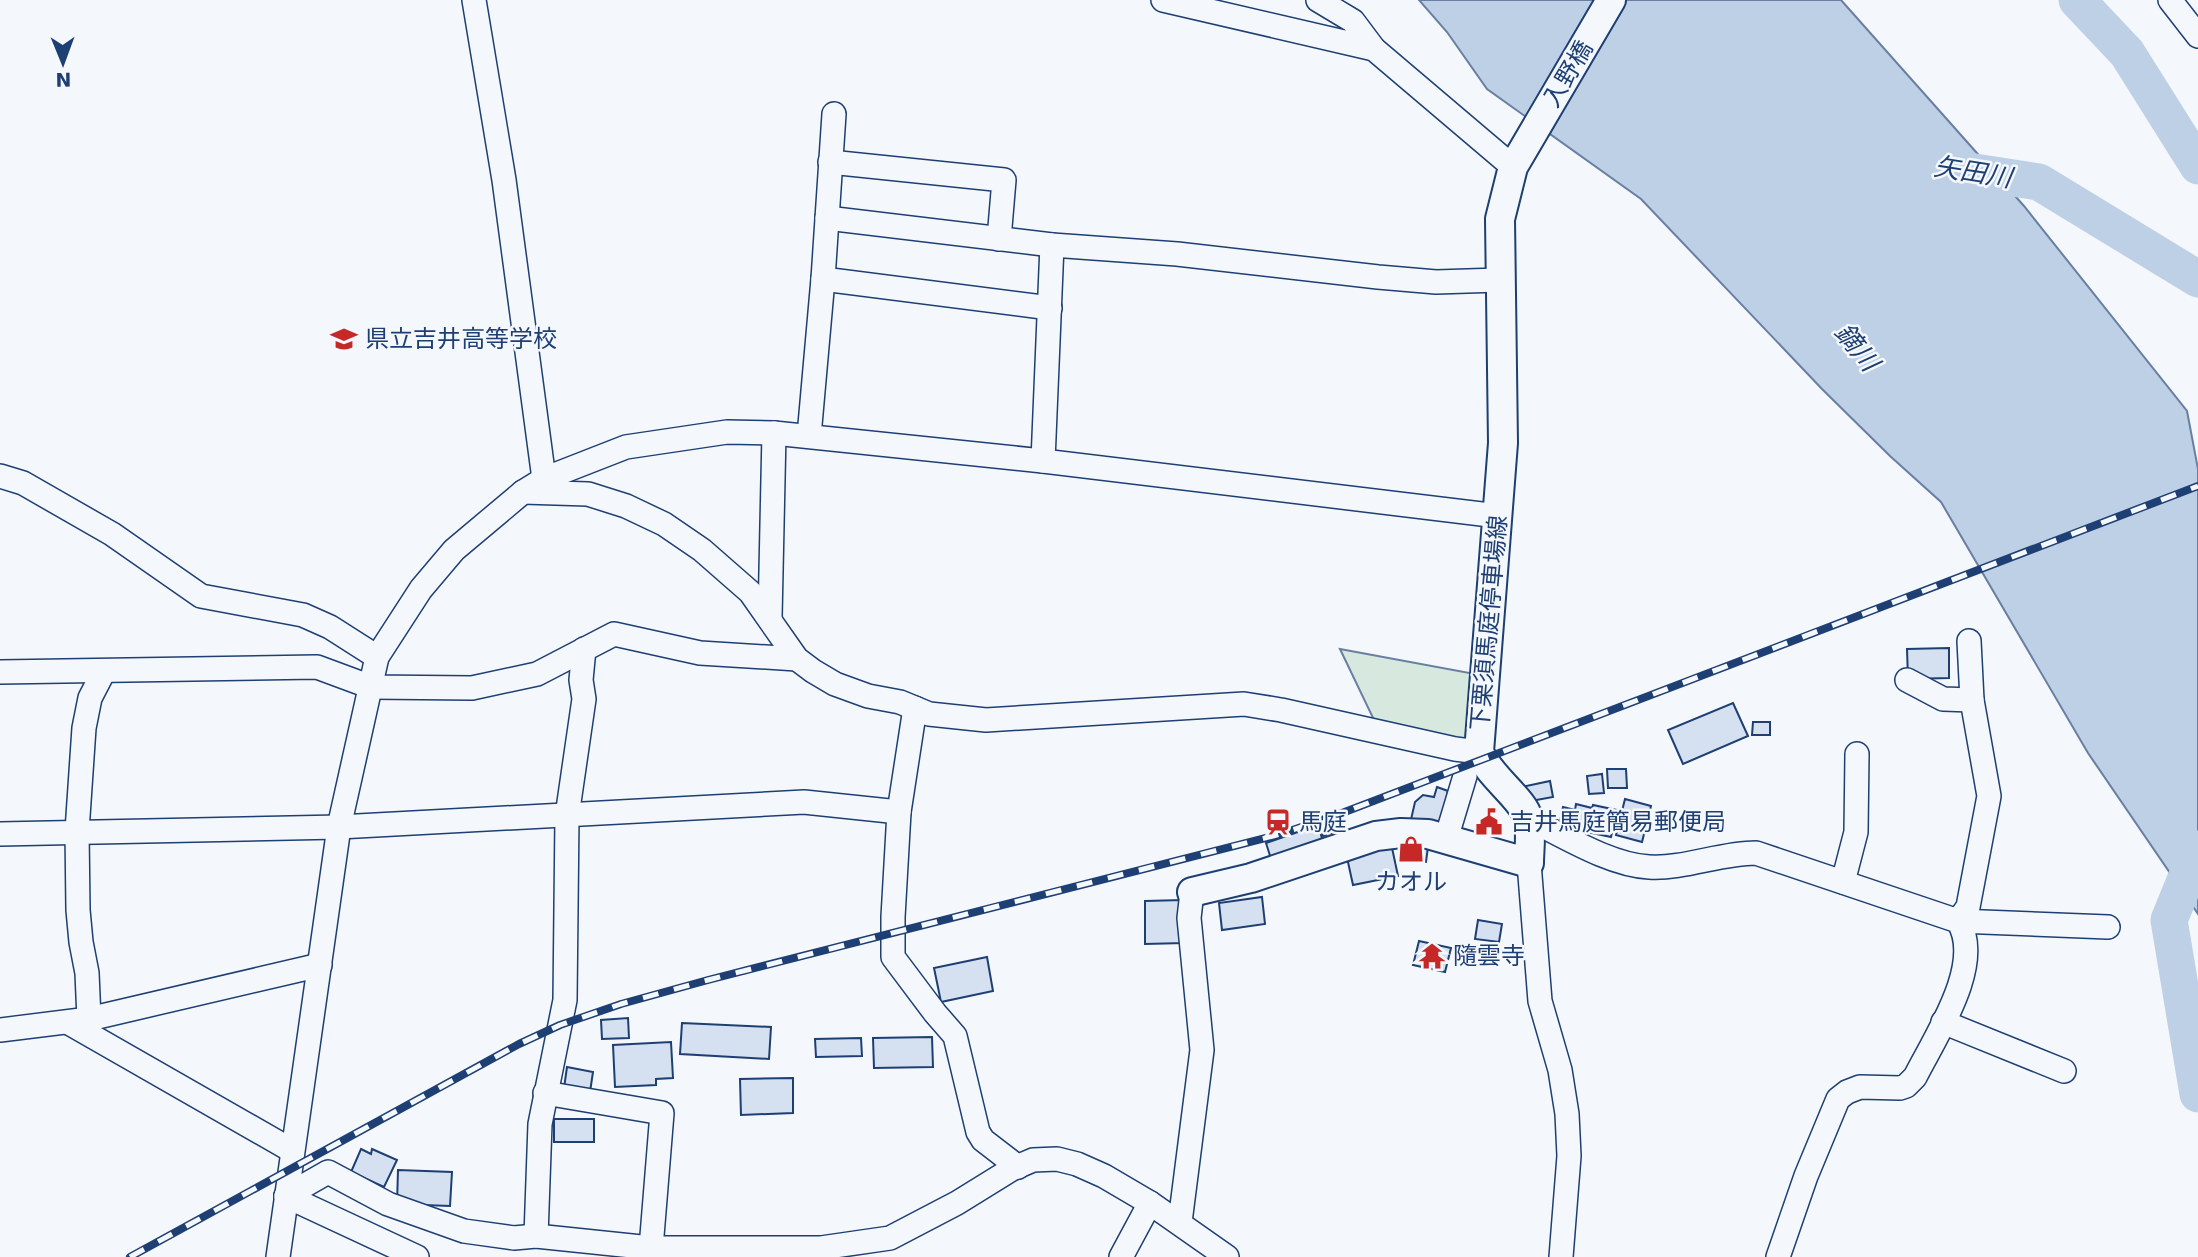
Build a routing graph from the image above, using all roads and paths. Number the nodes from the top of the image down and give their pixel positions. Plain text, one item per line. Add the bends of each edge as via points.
1 (474, 0) edge
2 (1163, 0) edge
3 (1318, 0) edge
4 (1611, 0) edge
5 (2169, 0) edge
6 (2198, 36) edge
7 (1374, 49) junction
8 (834, 114) dead end
9 (1518, 157) junction
10 (830, 162) junction
11 (827, 218) junction
12 (999, 239) junction
13 (1052, 245) junction
14 (823, 279) junction
15 (1499, 280) junction
16 (1050, 308) junction
17 (774, 433) junction
18 (809, 436) junction
19 (1043, 461) junction
20 (0, 476) edge
21 (544, 479) junction
22 (523, 492) junction
23 (1498, 516) junction
24 (769, 617) junction
25 (1969, 641) dead end
26 (584, 649) junction
27 (377, 657) junction
28 (797, 659) junction
29 (103, 671) junction
30 (0, 673) edge
31 (1907, 680) dead end
32 (371, 688) junction
33 (1972, 700) junction
34 (915, 708) junction
35 (1479, 752) junction
36 (1857, 754) dead end
37 (1465, 776) dead end
38 (899, 812) junction
39 (567, 816) junction
40 (1529, 819) junction
41 (339, 827) junction
42 (77, 831) junction
43 (0, 834) edge
44 (1446, 839) junction
45 (1529, 863) junction
46 (1843, 882) junction
47 (1192, 892) joint
48 (1958, 921) junction
49 (2108, 927) dead end
50 (320, 965) junction
51 (79, 1021) junction
52 (1943, 1022) junction
53 (0, 1030) edge
54 (2064, 1071) dead end
55 (545, 1093) junction
56 (291, 1150) junction
57 (1018, 1167) junction
58 (286, 1196) junction
59 (1150, 1203) junction
60 (1180, 1222) junction
61 (520, 1243) edge
62 (651, 1248) junction
63 (889, 1248) edge
64 (278, 1257) edge
65 (417, 1257) edge
66 (1121, 1257) edge
67 (1227, 1257) edge
68 (1561, 1257) edge
69 (1778, 1257) edge

1 - 21 street
2 - 7 street
3 - 7 street via 1353,21
4 - 9 main road, 入野橋
5 - 6 street
7 - 9 street
8 - 10 street
9 - 15 main road, 下栗須馬庭停車場線 via 1500,219
10 - 11 street
10 - 12 street via 1004,180
11 - 12 street
11 - 14 street
12 - 13 street
13 - 15 street via 1424,281
13 - 16 street
14 - 16 street
14 - 18 street
15 - 23 main road, 下栗須馬庭停車場線 via 1503,443
16 - 19 street
17 - 18 street
17 - 21 street via 727,432 626,447
17 - 24 street
18 - 19 street
19 - 23 street
20 - 27 street via 23,483 112,534 201,596 303,615
21 - 22 street
22 - 24 street via 588,494 664,524 727,570
22 - 27 street via 446,560 421,589
23 - 35 main road, 下栗須馬庭停車場線
24 - 28 street
25 - 33 street
26 - 28 street via 614,634 701,653
26 - 32 street via 537,674 472,688
26 - 39 street via 584,699
27 - 32 street
28 - 34 street via 835,684
29 - 30 street
29 - 32 street via 317,667
29 - 42 street via 90,698 85,728
31 - 33 street via 1943,699
32 - 41 street
33 - 48 street via 1989,796 1968,907
34 - 35 street via 941,716 986,720 1244,704
34 - 38 street
35 - 40 main road, 下栗須馬庭停車場線
36 - 46 street via 1856,832
37 - 44 street
38 - 39 street via 804,802
38 - 57 street via 893,957 956,1036 978,1132
39 - 41 street
39 - 55 street via 565,1000
40 - 45 main road
40 - 46 street via 1620,862 1648,867 1756,853
41 - 42 street
41 - 50 street
42 - 43 street
42 - 51 street via 80,942 87,973
44 - 45 main road
44 - 47 main road via 1428,834 1376,836 1251,878
45 - 68 street via 1540,1001 1567,1114 1569,1156
46 - 48 street
47 - 60 street via 1189,918 1202,1050
48 - 49 street
48 - 52 street via 1966,945 1962,976
50 - 51 street
50 - 56 street
51 - 53 street
51 - 56 street
52 - 54 street
52 - 69 street via 1906,1086 1860,1087 1838,1099
55 - 61 street
55 - 62 street via 662,1113
56 - 58 street
57 - 59 street via 1033,1160 1077,1164
57 - 63 street
58 - 61 street via 328,1172 388,1204 464,1231
58 - 64 street
58 - 65 street
59 - 60 street
59 - 66 street
60 - 67 street
61 - 62 street
62 - 63 street

